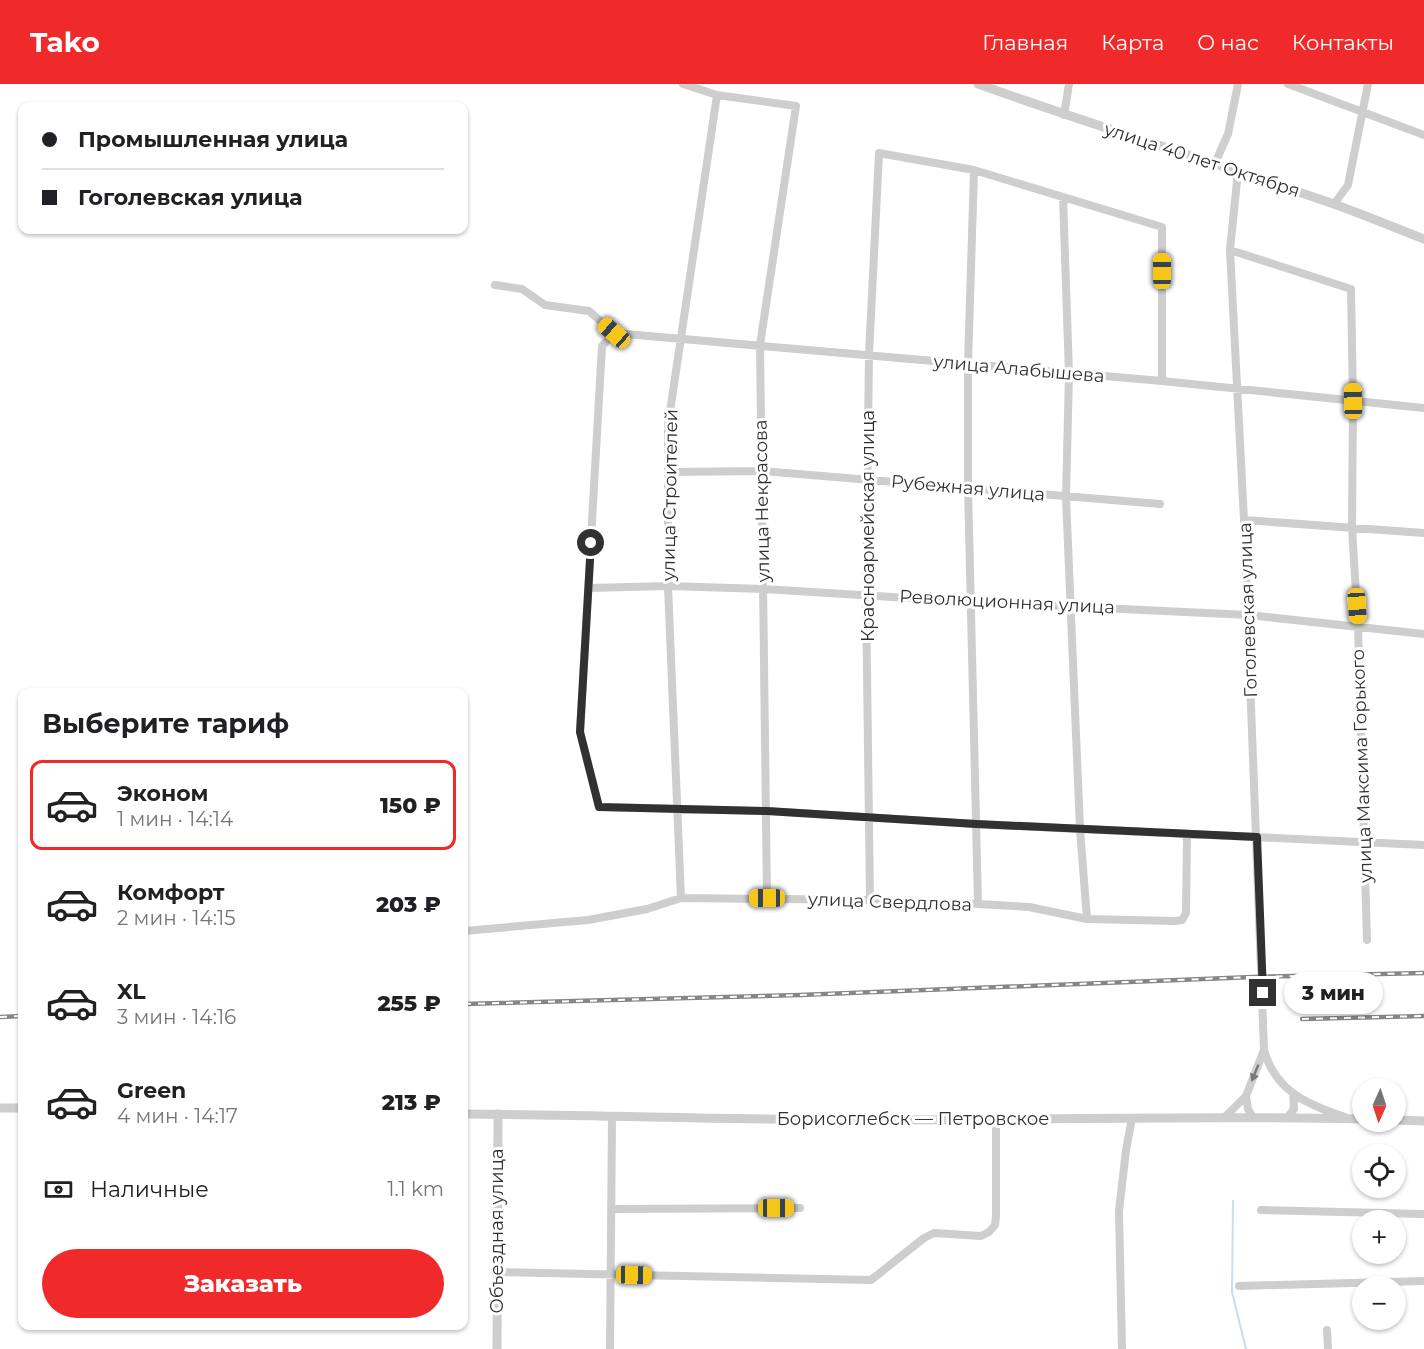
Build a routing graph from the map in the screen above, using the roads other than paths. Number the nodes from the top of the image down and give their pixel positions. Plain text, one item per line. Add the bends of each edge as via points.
1 (683, 84) edge
2 (978, 84) edge
3 (1069, 84) edge
4 (1238, 84) edge
5 (1288, 84) edge
6 (1368, 84) edge
7 (717, 95) junction
8 (1361, 112) junction
9 (1064, 115) junction
10 (1424, 135) edge
11 (1215, 163) junction
12 (974, 170) junction
13 (1238, 171) junction
14 (1063, 197) junction
15 (1334, 204) junction
16 (1424, 239) edge
17 (1230, 250) junction
18 (495, 285) dead end
19 (614, 333) junction
20 (682, 338) junction
21 (760, 345) junction
22 (869, 355) junction
23 (968, 365) junction
24 (1069, 374) junction
25 (1162, 381) junction
26 (1237, 388) junction
27 (1353, 401) junction
28 (1424, 408) edge
29 (761, 471) junction
30 (668, 472) junction
31 (868, 478) junction
32 (968, 487) junction
33 (1066, 497) junction
34 (1160, 504) dead end
35 (1244, 520) junction
36 (1352, 528) junction
37 (1424, 533) edge
38 (669, 586) junction
39 (589, 588) junction
40 (764, 589) junction
41 (866, 595) junction
42 (972, 602) junction
43 (1070, 605) junction
44 (1248, 615) junction
45 (1358, 626) junction
46 (1424, 634) edge
47 (679, 809) junction
48 (767, 811) junction
49 (870, 817) junction
50 (976, 824) junction
51 (1080, 829) junction
52 (1187, 835) junction
53 (1257, 837) junction
54 (1365, 842) junction
55 (1424, 845) edge
56 (681, 898) junction
57 (767, 898) junction
58 (870, 900) junction
59 (978, 904) junction
60 (1087, 919) junction
61 (468, 931) edge
62 (1367, 940) dead end
63 (1264, 1050) junction
64 (1293, 1093) junction
65 (1246, 1096) junction
66 (0, 1108) edge
67 (18, 1108) edge
68 (468, 1114) edge
69 (498, 1114) junction
70 (1225, 1117) junction
71 (612, 1118) junction
72 (1132, 1118) junction
73 (1253, 1118) junction
74 (1287, 1118) junction
75 (996, 1119) junction
76 (1350, 1119) joint
77 (1406, 1120) edge
78 (1424, 1121) edge
79 (800, 1208) dead end
80 (611, 1209) junction
81 (1261, 1210) dead end
82 (1424, 1214) edge
83 (497, 1272) junction
84 (611, 1274) junction
85 (1424, 1281) edge
86 (1239, 1286) dead end
87 (1327, 1330) dead end
88 (497, 1349) edge
89 (610, 1349) edge
90 (1122, 1349) edge
91 (1328, 1349) edge

1 - 7 street
2 - 9 street, улица 40 лет Октября
3 - 9 street
4 - 11 street via 1228,134
5 - 8 street
6 - 8 street
7 - 20 street, улица Строителей
7 - 21 street, улица Некрасова via 796,106
8 - 10 street
8 - 15 street via 1348,185
9 - 11 street, улица 40 лет Октября
11 - 13 street, улица 40 лет Октября
12 - 14 street
12 - 22 street, Красноармейская улица via 879,153
12 - 23 street
13 - 15 street, улица 40 лет Октября
13 - 17 street, Гоголевская улица
14 - 24 street
14 - 25 street via 1162,227
15 - 16 street, улица 40 лет Октября
17 - 26 street, Гоголевская улица
17 - 27 street, улица Максима Горького via 1351,289
18 - 19 street via 522,289 545,305 589,311
19 - 20 street, улица Алабышева
19 - 39 street via 602,345
20 - 21 street, улица Алабышева
20 - 30 street, улица Строителей via 668,425
21 - 22 street, улица Алабышева
21 - 29 street, улица Некрасова
22 - 23 street, улица Алабышева
22 - 31 street, Красноармейская улица
23 - 24 street, улица Алабышева
23 - 32 street
24 - 25 street, улица Алабышева
24 - 33 street
25 - 26 street, улица Алабышева
26 - 27 street, улица Алабышева
26 - 35 street, Гоголевская улица
27 - 28 street, улица Алабышева
27 - 36 street, улица Максима Горького
29 - 30 street, Рубежная улица
29 - 31 street, Рубежная улица
29 - 40 street, улица Некрасова
30 - 38 street, улица Строителей
31 - 32 street, Рубежная улица
31 - 41 street, Красноармейская улица
32 - 33 street, Рубежная улица
32 - 42 street
33 - 34 street, Рубежная улица
33 - 43 street
35 - 36 street
35 - 44 street, Гоголевская улица
36 - 37 street
36 - 45 street, улица Максима Горького
38 - 39 street, Революционная улица
38 - 40 street, Революционная улица
38 - 47 street, улица Строителей
39 - 47 street via 580,732 599,807
40 - 41 street, Революционная улица
40 - 48 street, улица Некрасова
41 - 42 street, Революционная улица
41 - 49 street, Красноармейская улица
42 - 43 street, Революционная улица
42 - 50 street
43 - 44 street, Революционная улица
43 - 51 street
44 - 45 street, Революционная улица
44 - 53 street, Гоголевская улица
45 - 46 street, Революционная улица
45 - 54 street, улица Максима Горького
47 - 48 street
47 - 56 street, улица Строителей
48 - 49 street
48 - 57 street, улица Некрасова
49 - 50 street
49 - 58 street, Красноармейская улица
50 - 51 street
50 - 59 street
51 - 52 street
51 - 60 street
52 - 53 street
52 - 60 street, улица Свердлова via 1186,913 1182,920
53 - 54 street
53 - 63 street, Гоголевская улица
54 - 55 street
54 - 62 street, улица Максима Горького
56 - 57 street, улица Свердлова
56 - 61 street, улица Свердлова via 588,920
57 - 58 street, улица Свердлова
58 - 59 street, улица Свердлова
59 - 60 street, улица Свердлова via 1029,907
63 - 64 street via 1271,1070
63 -> 65 street
64 - 74 street via 1294,1109
64 - 76 street via 1314,1107
65 - 70 street
65 - 73 street
66 - 67 street
68 - 69 street, Борисоглебск — Петровское
69 - 71 street, Борисоглебск — Петровское
69 - 83 street, Объездная улица
70 - 72 street, Борисоглебск — Петровское
70 - 73 street, Борисоглебск — Петровское
71 - 75 street, Борисоглебск — Петровское
71 - 80 street
72 - 75 street, Борисоглебск — Петровское
72 - 90 street via 1119,1211
73 - 74 street, Борисоглебск — Петровское
74 - 76 street, Борисоглебск — Петровское
75 - 84 street via 996,1216 989,1232 981,1236 934,1233 871,1280
77 - 78 street
79 - 80 street
80 - 84 street
81 - 82 street
83 - 84 street
83 - 88 street, Объездная улица
84 - 89 street
85 - 86 street
87 - 91 street

